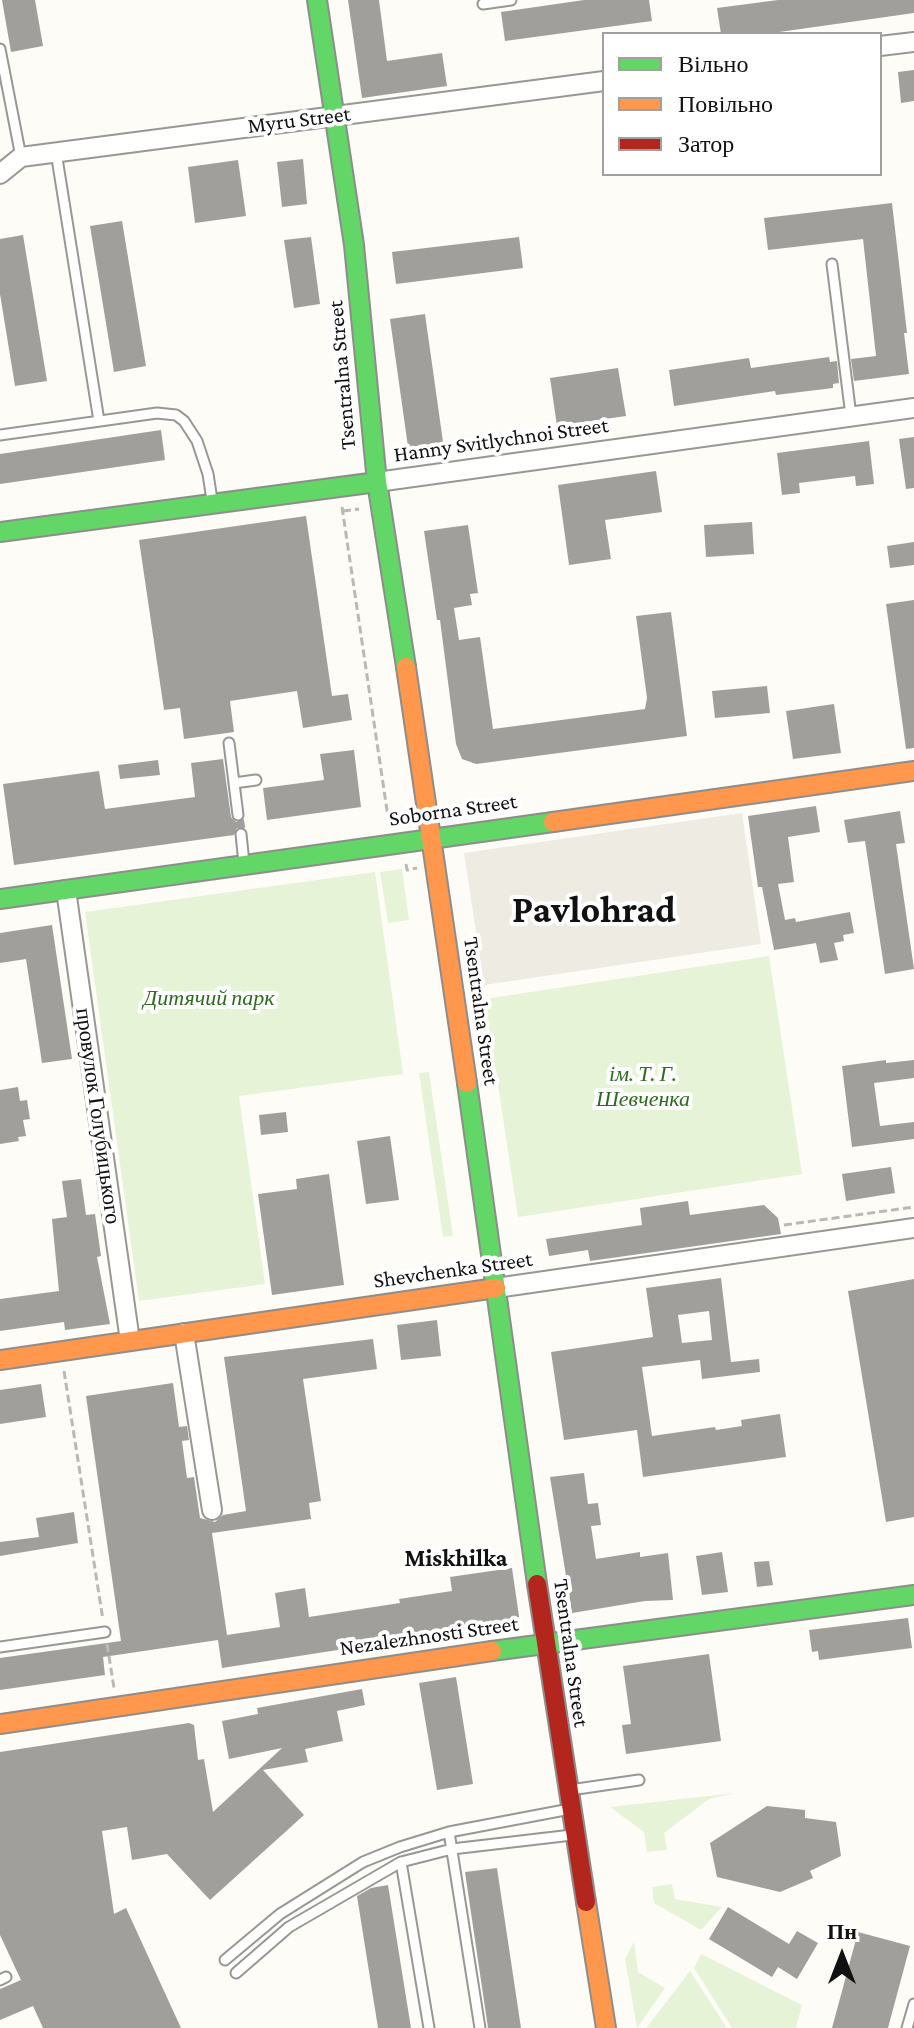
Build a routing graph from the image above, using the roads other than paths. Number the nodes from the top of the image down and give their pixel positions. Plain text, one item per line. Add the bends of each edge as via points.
1 (317, 0) edge
2 (511, 0) edge
3 (483, 4) dead end
4 (914, 42) edge
5 (882, 46) edge
6 (0, 49) edge
7 (602, 81) edge
8 (335, 115) junction
9 (56, 152) junction
10 (21, 157) junction
11 (0, 174) edge
12 (832, 264) dead end
13 (914, 408) edge
14 (851, 416) junction
15 (99, 421) junction
16 (0, 435) edge
17 (377, 482) junction
18 (212, 504) junction
19 (0, 532) edge
20 (229, 743) dead end
21 (914, 771) edge
22 (256, 780) dead end
23 (234, 783) junction
24 (238, 815) dead end
25 (241, 834) dead end
26 (432, 837) junction
27 (245, 865) junction
28 (66, 890) junction
29 (0, 899) edge
30 (914, 1228) edge
31 (496, 1288) junction
32 (184, 1333) junction
33 (130, 1341) junction
34 (0, 1360) edge
35 (212, 1510) dead end
36 (914, 1595) edge
37 (105, 1632) road end
38 (545, 1644) junction
39 (0, 1647) edge
40 (0, 1724) edge
41 (639, 1780) dead end
42 (568, 1800) junction
43 (497, 1823) junction
44 (449, 1832) junction
45 (574, 1835) junction
46 (500, 1843) junction
47 (452, 1849) junction
48 (401, 1862) junction
49 (225, 1960) dead end
50 (236, 1973) dead end
51 (914, 2004) edge
52 (429, 2028) edge
53 (480, 2028) edge
54 (606, 2028) edge
55 (907, 2028) edge

1 - 8 street, Tsentralna Street
2 - 3 lane
4 - 5 street
6 - 10 lane
7 - 8 street, Myru Street
8 - 9 street, Myru Street
8 - 17 street, Tsentralna Street via 354,245
9 - 10 street, Myru Street
9 - 15 lane
10 - 11 street
12 - 14 lane
13 - 14 street, Hanny Svitlychnoi Street
14 - 17 street, Hanny Svitlychnoi Street
15 - 16 lane
15 - 18 lane via 176,415 197,441
17 - 18 street, Hanny Svitlychnoi Street
17 - 26 street, Tsentralna Street
18 - 19 street, Hanny Svitlychnoi Street
20 - 23 lane
21 - 26 street, Soborna Street
22 - 23 lane
23 - 24 lane
25 - 27 lane
26 - 27 street, Soborna Street
26 - 31 street, Tsentralna Street
27 - 28 street, Soborna Street
28 - 29 street, Soborna Street
28 - 33 street, провулок Голубицького
30 - 31 street, Shevchenka Street
31 - 32 street, Shevchenka Street
31 - 38 street, Tsentralna Street
32 - 33 street, Shevchenka Street
32 - 35 street
33 - 34 street, Shevchenka Street
36 - 38 street, Nezalezhnosti Street
37 - 39 lane
38 - 40 street, Nezalezhnosti Street
38 - 42 street, Tsentralna Street
41 - 42 lane
42 - 43 lane
42 - 45 street, Tsentralna Street
43 - 44 lane
43 - 46 lane
44 - 47 lane
44 - 49 lane via 363,1862 280,1914
45 - 46 lane
45 - 54 street, Tsentralna Street
46 - 47 lane
47 - 48 lane
47 - 53 lane
48 - 50 lane via 289,1927
48 - 52 lane
51 - 55 lane

